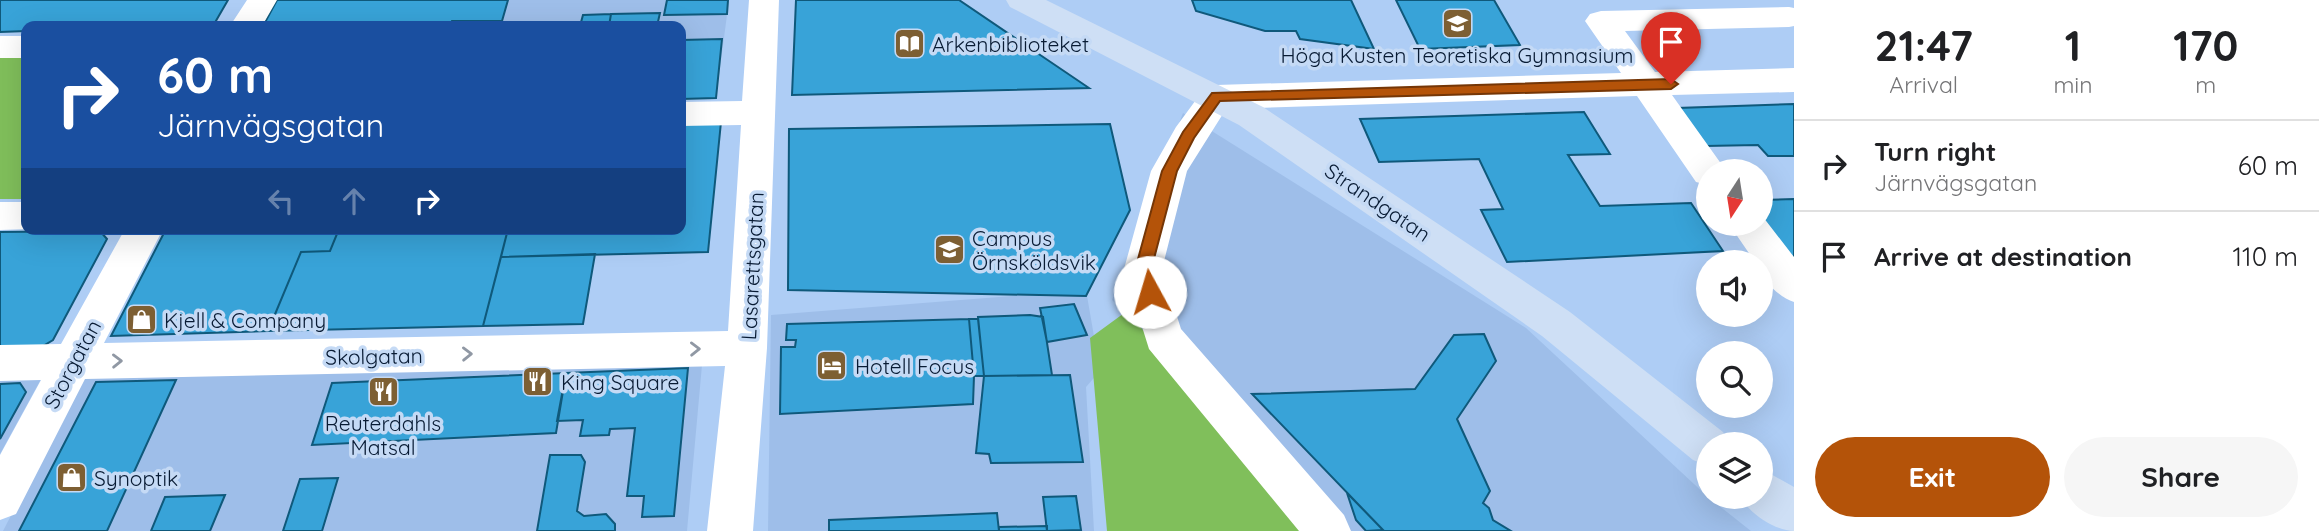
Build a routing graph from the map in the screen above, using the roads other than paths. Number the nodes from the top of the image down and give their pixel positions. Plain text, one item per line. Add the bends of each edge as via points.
1 (262, 0) edge
2 (764, 0) edge
3 (1021, 0) edge
4 (1789, 17) dead end
5 (249, 21) edge
6 (0, 47) edge
7 (21, 47) edge
8 (1794, 80) edge
9 (1646, 85) junction
10 (1216, 97) junction
11 (760, 113) junction
12 (686, 114) edge
13 (1700, 159) edge
14 (0, 216) edge
15 (21, 216) edge
16 (141, 235) edge
17 (1757, 236) edge
18 (1794, 286) edge
19 (747, 348) junction
20 (72, 362) junction
21 (0, 363) edge
22 (1696, 436) edge
23 (1773, 498) edge
24 (0, 499) edge
25 (1794, 514) edge
26 (730, 531) edge
27 (1328, 531) edge

1 - 5 street
2 - 11 street, Lasarettsgatan
3 - 10 main road, Strandgatan
4 - 9 street via 1601,21
6 - 7 street
8 - 9 street
9 - 10 street
9 - 13 street
10 - 22 main road, Strandgatan via 1251,116 1556,324
10 - 27 street via 1188,135 1170,171 1143,270 1163,337
11 - 12 street
11 - 19 street, Lasarettsgatan
14 - 15 street
16 - 20 street, Storgatan
17 - 18 street
20 -> 19 street, Skolgatan
19 - 26 street, Lasarettsgatan
20 - 21 street, Skolgatan
20 - 24 street, Storgatan
23 - 25 main road

